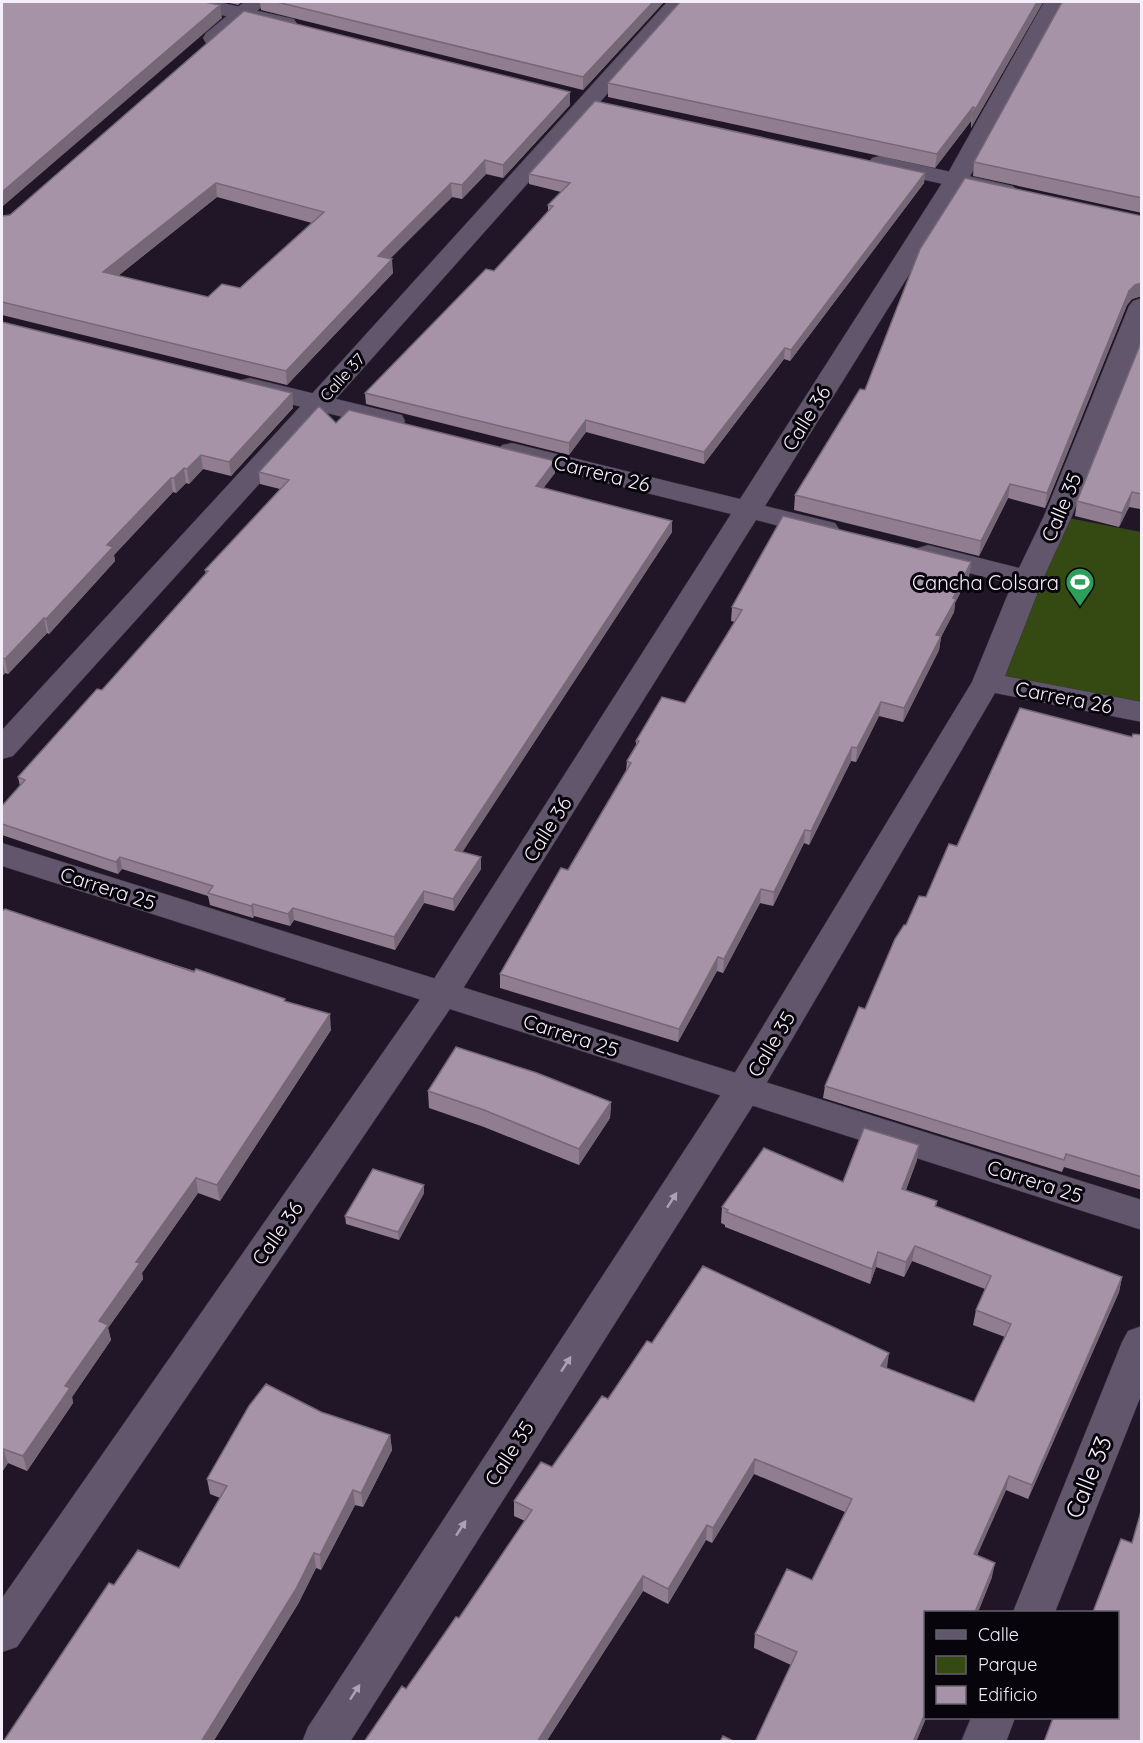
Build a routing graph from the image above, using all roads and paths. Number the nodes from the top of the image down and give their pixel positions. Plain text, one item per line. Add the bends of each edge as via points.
1 (194, 2) edge
2 (678, 2) edge
3 (1055, 2) edge
4 (250, 7) edge
5 (312, 30) edge
6 (199, 51) edge
7 (864, 160) edge
8 (956, 180) junction
9 (1025, 195) edge
10 (1142, 306) edge
11 (221, 379) edge
12 (318, 403) junction
13 (411, 426) edge
14 (493, 446) edge
15 (748, 509) junction
16 (849, 534) edge
17 (905, 548) edge
18 (1028, 579) junction
19 (987, 682) junction
20 (1142, 712) edge
21 (2, 749) edge
22 (2, 854) edge
23 (442, 994) junction
24 (744, 1089) junction
25 (1142, 1215) edge
26 (1142, 1342) edge
27 (1034, 1611) edge
28 (2, 1633) edge
29 (993, 1719) edge
30 (324, 1742) edge
31 (983, 1742) edge

1 - 4 street
2 - 12 street, Calle 37
3 - 8 street, Calle 36
4 - 5 street
4 - 6 street
7 - 8 street
8 - 9 street
8 - 15 street, Calle 36
10 - 18 street, Calle 35 via 1058,516
11 - 12 street
12 - 13 street
12 - 21 street, Calle 37
14 - 15 street, Carrera 26
15 - 16 street, Carrera 26
15 - 23 street, Calle 36
17 - 18 street
18 - 19 street, Calle 35
19 - 20 street, Carrera 26
19 - 24 street, Calle 35
22 - 23 street, Carrera 25
23 - 24 street, Carrera 25
23 - 28 street, Calle 36
24 - 25 street, Carrera 25
30 -> 24 street, Calle 35
26 - 27 street, Calle 33
29 - 31 street

